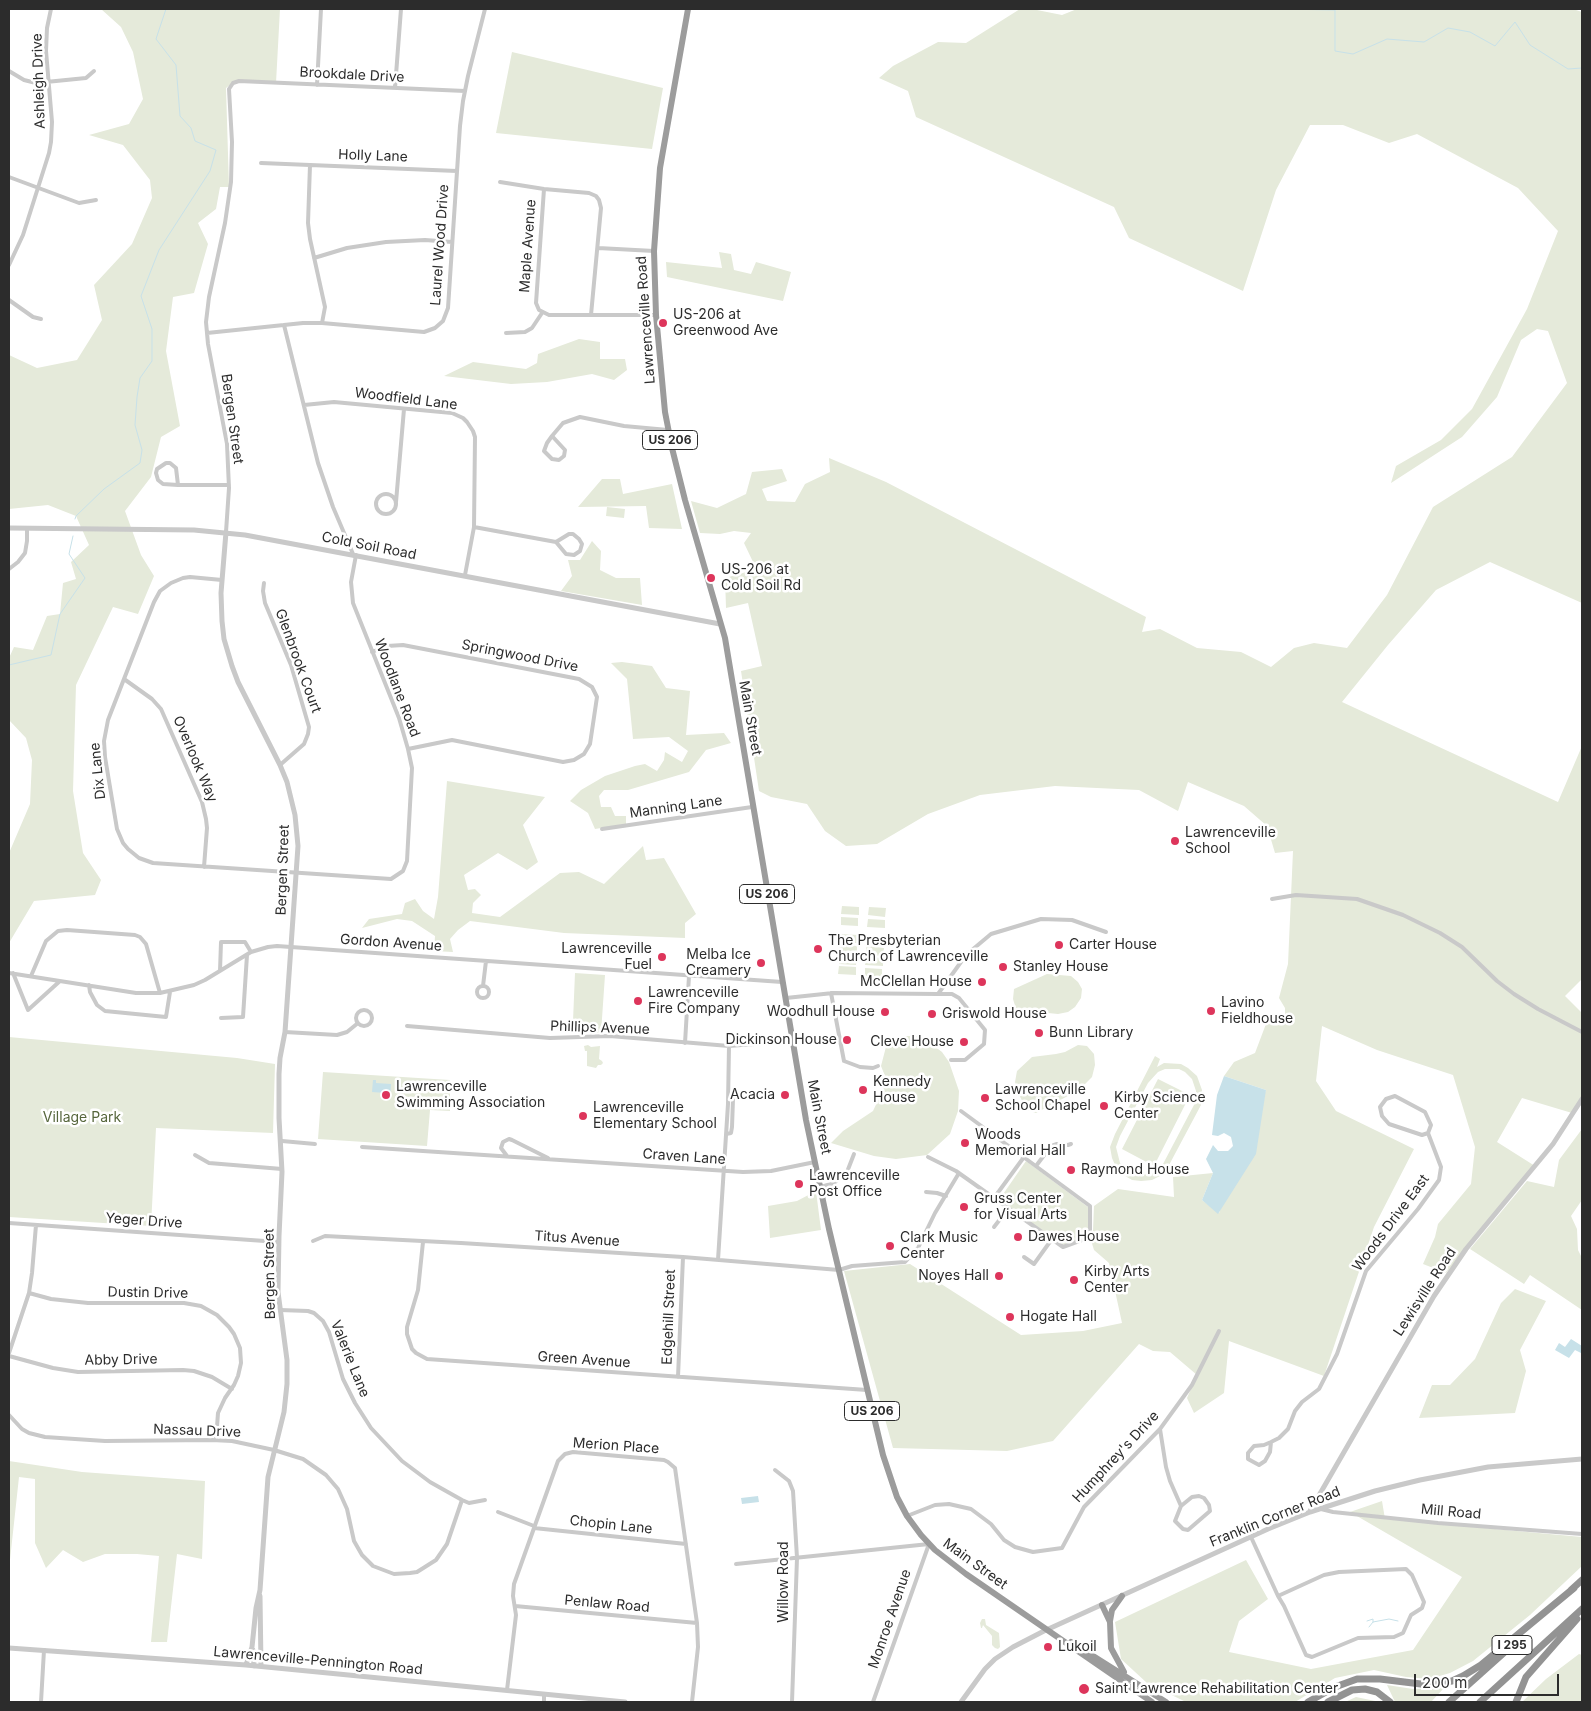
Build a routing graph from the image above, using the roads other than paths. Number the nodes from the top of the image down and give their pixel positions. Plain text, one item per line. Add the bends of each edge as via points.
1 (51, 9) edge
2 (321, 9) edge
3 (401, 9) edge
4 (484, 9) edge
5 (688, 9) edge
6 (9, 71) edge
7 (94, 71) dead end
8 (239, 81) joint
9 (48, 82) junction
10 (317, 85) junction
11 (395, 88) junction
12 (465, 91) junction
13 (261, 163) dead end
14 (310, 165) junction
15 (457, 171) junction
16 (9, 177) edge
17 (500, 182) dead end
18 (38, 188) junction
19 (544, 189) junction
20 (96, 200) dead end
21 (452, 242) junction
22 (598, 248) junction
23 (654, 251) junction
24 (314, 258) junction
25 (9, 265) edge
26 (9, 300) edge
27 (542, 313) junction
28 (591, 315) junction
29 (656, 315) junction
30 (41, 319) dead end
31 (322, 323) junction
32 (284, 325) junction
33 (506, 333) dead end
34 (207, 334) junction
35 (304, 405) junction
36 (404, 408) junction
37 (668, 430) junction
38 (552, 436) junction
39 (178, 484) junction
40 (229, 485) junction
41 (396, 502) junction
42 (474, 527) junction
43 (9, 528) edge
44 (27, 528) junction
45 (226, 532) junction
46 (556, 542) junction
47 (354, 554) junction
48 (9, 569) edge
49 (465, 576) junction
50 (222, 580) junction
51 (264, 583) dead end
52 (720, 624) junction
53 (372, 652) junction
54 (124, 679) junction
55 (408, 749) junction
56 (280, 765) junction
57 (752, 807) junction
58 (602, 829) dead end
59 (204, 867) junction
60 (296, 874) junction
61 (1272, 899) dead end
62 (1106, 932) dead end
63 (291, 947) junction
64 (249, 953) junction
65 (486, 961) junction
66 (220, 971) junction
67 (11, 973) edge
68 (32, 976) junction
69 (689, 976) junction
70 (60, 981) junction
71 (782, 982) junction
72 (89, 985) junction
73 (483, 986) dead end
74 (170, 992) junction
75 (160, 993) junction
76 (831, 994) junction
77 (938, 994) junction
78 (785, 998) junction
79 (221, 1018) dead end
80 (358, 1023) junction
81 (407, 1026) dead end
82 (285, 1032) junction
83 (1582, 1032) edge
84 (793, 1041) junction
85 (685, 1043) junction
86 (729, 1046) junction
87 (951, 1060) dead end
88 (878, 1066) dead end
89 (1582, 1099) edge
90 (961, 1111) dead end
91 (1428, 1133) junction
92 (282, 1141) junction
93 (315, 1144) dead end
94 (1071, 1144) dead end
95 (362, 1147) dead end
96 (854, 1154) dead end
97 (195, 1155) dead end
98 (507, 1156) junction
99 (928, 1157) dead end
100 (1024, 1157) junction
101 (550, 1159) junction
102 (815, 1162) junction
103 (1036, 1166) junction
104 (282, 1169) junction
105 (723, 1171) junction
106 (959, 1173) junction
107 (821, 1187) junction
108 (926, 1192) dead end
109 (946, 1196) junction
110 (994, 1198) junction
111 (1008, 1209) junction
112 (9, 1223) edge
113 (36, 1225) junction
114 (994, 1228) dead end
115 (1052, 1240) junction
116 (313, 1241) dead end
117 (279, 1242) junction
118 (423, 1242) junction
119 (683, 1257) junction
120 (1024, 1257) dead end
121 (718, 1260) junction
122 (839, 1270) junction
123 (29, 1293) junction
124 (280, 1310) junction
125 (1219, 1331) dead end
126 (9, 1354) edge
127 (678, 1377) junction
128 (232, 1389) junction
129 (867, 1390) junction
130 (9, 1415) edge
131 (1160, 1430) junction
132 (216, 1440) junction
133 (1271, 1442) junction
134 (274, 1450) junction
135 (1582, 1459) edge
136 (775, 1470) dead end
137 (462, 1500) junction
138 (486, 1500) dead end
139 (1182, 1506) junction
140 (1318, 1509) junction
141 (498, 1512) dead end
142 (1310, 1512) junction
143 (908, 1516) junction
144 (534, 1527) junction
145 (1582, 1534) edge
146 (1251, 1537) junction
147 (686, 1544) junction
148 (929, 1544) junction
149 (797, 1558) junction
150 (736, 1564) dead end
151 (1582, 1580) edge
152 (1574, 1588) junction
153 (260, 1590) junction
154 (1122, 1596) junction
155 (1278, 1596) junction
156 (1102, 1605) junction
157 (515, 1606) junction
158 (1582, 1609) edge
159 (1582, 1613) edge
160 (1110, 1622) junction
161 (698, 1623) junction
162 (1048, 1629) junction
163 (252, 1647) junction
164 (9, 1648) edge
165 (44, 1650) junction
166 (246, 1665) junction
167 (254, 1666) junction
168 (262, 1666) junction
169 (1128, 1677) junction
170 (507, 1690) junction
171 (544, 1694) junction
172 (41, 1702) edge
173 (544, 1702) edge
174 (626, 1702) edge
175 (692, 1702) edge
176 (792, 1702) edge
177 (873, 1702) edge
178 (961, 1702) edge
179 (1152, 1702) edge
180 (1166, 1702) edge
181 (1308, 1702) edge
182 (1328, 1702) edge
183 (1390, 1702) edge
184 (1450, 1702) edge
185 (1480, 1702) edge
186 (1516, 1702) edge

1 - 9 street, Ashleigh Drive via 46,40
2 - 10 street
3 - 11 street
4 - 12 street, Laurel Wood Drive
5 - 23 highway, Lawrenceville Road / US 206 via 660,168
6 - 9 street via 29,82
7 - 9 street via 86,78
8 - 10 street, Brookdale Drive
8 - 34 street, Bergen Street via 230,86 228,93 231,182 207,310
9 - 18 street, Ashleigh Drive via 51,142
10 - 11 street, Brookdale Drive
11 - 12 street, Brookdale Drive
12 - 15 street, Laurel Wood Drive
13 - 14 street, Holly Lane
14 - 15 street, Holly Lane
14 - 24 street via 308,223
15 - 21 street, Laurel Wood Drive
16 - 18 street
17 - 19 street
18 - 20 street via 80,203
18 - 25 street, Ashleigh Drive via 23,235
19 - 22 street via 596,196 601,206
19 - 27 street, Maple Avenue via 536,303
21 - 24 street via 386,242 347,248
21 - 31 street, Laurel Wood Drive via 448,311 435,328 424,332
22 - 23 street
22 - 28 street
23 - 29 highway, Lawrenceville Road / US 206
24 - 31 street via 324,307
26 - 30 street
27 - 28 street
27 - 33 street via 532,328 525,332
28 - 29 street
29 - 37 highway, Lawrenceville Road / US 206
31 - 32 street, Laurel Wood Drive
32 - 34 street, Laurel Wood Drive
32 - 35 street
34 - 40 street, Bergen Street via 224,426
35 - 36 street, Woodfield Lane via 334,402
35 - 47 street via 325,485
36 - 41 street
36 - 42 street, Woodfield Lane via 452,413 471,426 475,437
37 - 38 street via 580,417 563,423
37 - 52 highway, Lawrenceville Road / US 206
38 - 38 street via 565,450 559,460 552,460 544,451
39 - 39 street via 160,482 156,476 159,466 173,465 178,471
39 - 40 street
40 - 45 street, Bergen Street
41 - 41 street via 392,496 384,494 375,504 380,513 388,514
42 - 46 street
42 - 49 street, Woodfield Lane
43 - 44 street, Cold Soil Road
44 - 45 street, Cold Soil Road
44 - 48 street via 25,553
45 - 47 street, Cold Soil Road
45 - 50 street, Bergen Street
46 - 46 street via 566,554 574,555 582,544 573,534
47 - 49 street, Cold Soil Road
47 - 53 street, Woodlane Road via 353,603
49 - 52 street, Cold Soil Road
50 - 54 street, Dix Lane via 183,578 160,591
50 - 56 street, Bergen Street via 224,639 232,666
51 - 56 street, Glenbrook Court via 266,604 291,665 309,728 304,744
52 - 57 highway, Main Street / US 206
53 - 55 street, Woodlane Road
53 - 55 street, Springwood Drive via 387,646 403,645 579,679 592,687 597,696 590,744 584,754 574,760 562,762 452,740
54 - 59 street, Overlook Way via 152,698 161,709 202,802 207,828
54 - 59 street, Dix Lane via 108,720 104,741 119,836 128,849 146,861
55 - 60 street, Woodlane Road via 412,781 407,861 400,874 386,880
56 - 60 street, Bergen Street via 295,815
57 - 58 street, Manning Lane
57 - 71 highway, Main Street / US 206
59 - 60 street, Dix Lane
60 - 63 street, Bergen Street
61 - 83 street via 1296,894 1357,898 1404,915 1462,947 1514,994
62 - 77 street via 1072,920 1041,919 991,934 966,956
63 - 64 street, Gordon Avenue via 268,947
63 - 65 street, Gordon Avenue
63 - 82 street, Bergen Street
64 - 66 street, Gordon Avenue
64 - 66 street via 246,942 221,942
64 - 79 street via 243,1017
65 - 69 street, Gordon Avenue
65 - 73 street
66 - 74 street, Gordon Avenue via 194,985
67 - 68 street, Gordon Avenue
67 - 70 street via 28,1010
68 - 70 street, Gordon Avenue
68 - 75 street via 46,941 58,932 135,935 146,944
69 - 71 street, Gordon Avenue
69 - 85 street
70 - 72 street, Gordon Avenue
71 - 78 highway, Main Street / US 206
72 - 74 street via 97,1006 105,1011 166,1017
72 - 75 street, Gordon Avenue via 136,993
74 - 75 street, Gordon Avenue
76 - 77 street
76 - 78 street
76 - 88 street via 844,1061 860,1067
77 - 87 street via 952,994 959,998 985,1030 984,1044 965,1060
78 - 84 highway, Main Street / US 206
80 - 80 street via 356,1015 360,1011 370,1012 373,1017 370,1024
80 - 82 street via 338,1035
81 - 85 street, Phillips Avenue via 550,1038 610,1036
82 - 92 street, Bergen Street via 280,1074
84 - 86 street, Phillips Avenue
84 - 102 highway, Main Street / US 206
85 - 86 street, Phillips Avenue
86 - 105 street
89 - 142 street, Lewisville Road via 1553,1144 1466,1248 1439,1288
90 - 100 street
91 - 91 street, Woods Drive East via 1431,1125 1425,1112 1396,1096 1386,1099 1380,1107 1389,1124 1422,1135
91 - 133 street, Woods Drive East via 1441,1167 1439,1180 1366,1271 1337,1354 1319,1389 1302,1402 1288,1429
92 - 93 street
92 - 104 street, Bergen Street
94 - 103 street via 1051,1146
95 - 98 street, Craven Lane
96 - 107 street via 847,1172 834,1183
97 - 104 street via 209,1163
98 - 101 street, Craven Lane
98 - 101 street, Craven Lane via 502,1145 506,1140 512,1140
99 - 106 street
100 - 103 street
100 - 110 street
101 - 105 street, Craven Lane
102 - 105 street, Craven Lane via 771,1171
102 - 107 highway, Main Street / US 206
103 - 115 street via 1090,1206 1090,1237 1063,1247
104 - 117 street, Bergen Street
105 - 121 street
106 - 109 street
106 - 110 street
107 - 122 highway, Main Street / US 206
108 - 109 street
109 - 122 street, Titus Avenue via 918,1248 905,1262
110 - 111 street
111 - 114 street
111 - 115 street
112 - 113 street, Yeger Drive
113 - 117 street, Yeger Drive
113 - 123 street
115 - 120 street via 1034,1264
116 - 118 street, Titus Avenue via 325,1236
117 - 124 street, Bergen Street
118 - 119 street, Titus Avenue
118 - 127 street, Green Avenue via 418,1290 407,1327 412,1349 421,1357
119 - 121 street, Titus Avenue
119 - 127 street, Edgehill Street
121 - 122 street, Titus Avenue
122 - 129 highway, Main Street / US 206
123 - 126 street
123 - 128 street, Dustin Drive via 79,1302 200,1306 217,1315 229,1327 240,1348 240,1370
124 - 134 street, Bergen Street via 287,1384
124 - 137 street, Valerie Lane via 308,1311 323,1321 348,1389 371,1428 413,1470
125 - 131 street, Humphrey's Drive via 1192,1384
126 - 128 street, Abby Drive via 78,1372 194,1371
127 - 129 street, Green Avenue
128 - 132 street, Dustin Drive via 218,1412
129 - 143 highway, Main Street / US 206 via 884,1460 897,1497
130 - 132 street, Nassau Drive via 22,1428 44,1437 105,1441
131 - 139 street via 1170,1481
131 - 143 street, Humphrey's Drive via 1084,1507 1062,1548 1033,1552 1015,1547 972,1509 949,1504 935,1505
132 - 134 street, Nassau Drive
133 - 133 street via 1254,1446 1248,1453 1248,1459 1258,1465 1265,1461
134 - 137 street, Nassau Drive via 303,1459 326,1475 343,1499 358,1548 373,1566 387,1572 410,1574 436,1560 447,1544
134 - 153 street, Bergen Street via 266,1492
135 - 140 street, Franklin Corner Road via 1504,1465 1440,1476 1375,1490
136 - 149 street, Willow Road via 789,1481 793,1491
137 - 138 street, Valerie Lane via 469,1503
139 - 139 street via 1175,1521 1188,1530 1210,1511 1204,1498 1199,1496 1192,1497
140 - 142 street, Franklin Corner Road
140 - 145 street, Mill Road via 1438,1523
141 - 144 street, Chopin Lane
142 - 146 street, Franklin Corner Road
143 - 148 highway, Main Street / US 206
144 - 147 street, Chopin Lane
144 - 147 street, Merion Place via 556,1464 564,1454 573,1452 664,1460 672,1464 676,1472
144 - 157 street, Merion Place via 514,1584
146 - 154 street, Franklin Corner Road
146 - 155 street
147 - 161 street, Merion Place
148 - 149 street
148 - 162 highway, Main Street / US 206 via 966,1574
148 - 177 street, Monroe Avenue
149 - 150 street
149 - 176 street, Willow Road
151 - 152 highway, I 295
152 - 181 highway via 1481,1665 1452,1681 1429,1685 1357,1679 1334,1687
152 - 184 highway, I 295
153 - 163 street, Bergen Street
153 - 168 street, Bergen Street
154 - 156 street, Franklin Corner Road
154 - 160 highway via 1112,1610
155 - 155 street via 1324,1575 1406,1569 1424,1602 1422,1608 1411,1615 1403,1633 1394,1637 1358,1638 1312,1657 1306,1655
156 - 160 highway
156 - 162 street, Franklin Corner Road
157 - 161 street, Penlaw Road
157 - 170 street, Merion Place
158 - 185 highway, I 295
159 - 186 highway via 1526,1677
160 - 169 highway via 1111,1648
161 - 175 street, Merion Place
162 - 169 highway, US 206
162 - 178 street via 995,1660 976,1679
162 - 179 highway, US 206
163 - 166 street, Bergen Street
163 - 167 street, Bergen Street
164 - 165 street, Lawrenceville-Pennington Road
165 - 166 street, Lawrenceville-Pennington Road
165 - 172 street
166 - 167 street, Lawrenceville-Pennington Road
167 - 168 street, Lawrenceville-Pennington Road
168 - 170 street, Lawrenceville-Pennington Road
169 - 180 highway, US 206
170 - 171 street, Lawrenceville-Pennington Road
171 - 173 street
171 - 174 street, Lawrenceville-Pennington Road
182 - 183 highway via 1352,1690 1365,1689 1377,1692

